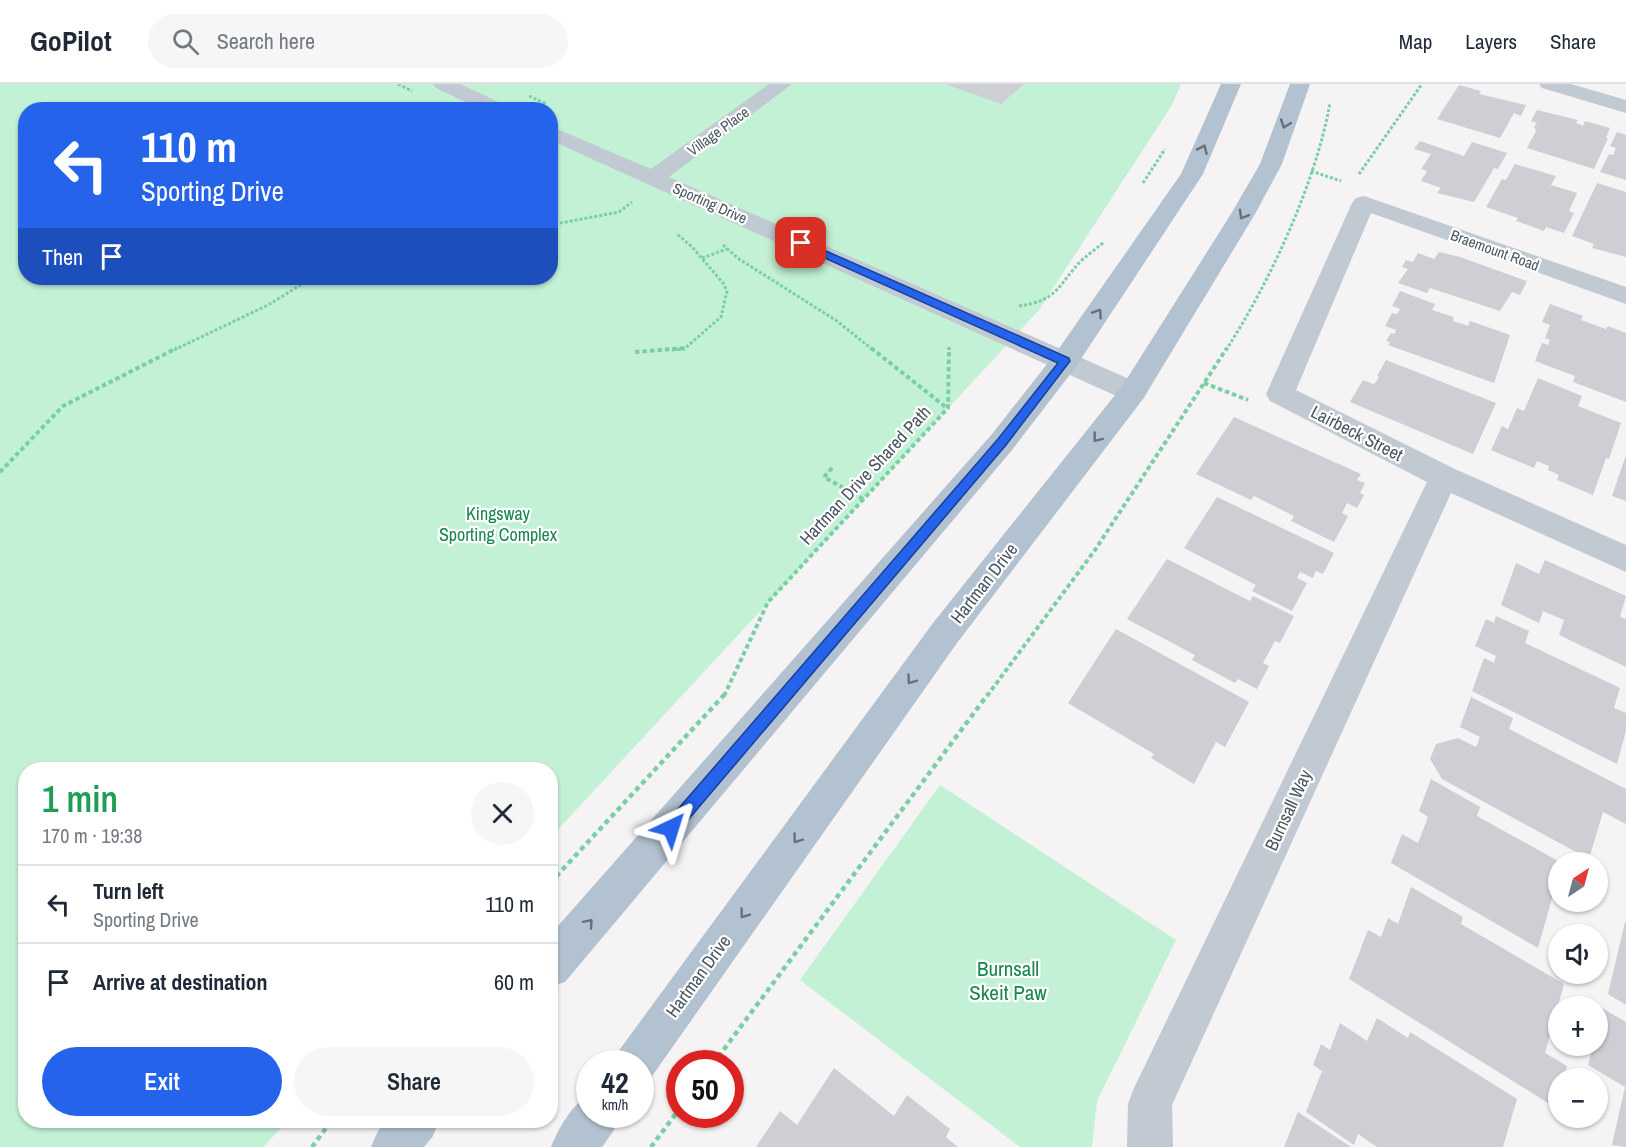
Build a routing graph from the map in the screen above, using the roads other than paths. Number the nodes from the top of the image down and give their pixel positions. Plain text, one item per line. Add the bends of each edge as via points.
1 (443, 84) edge
2 (782, 84) edge
3 (1232, 84) edge
4 (1300, 84) edge
5 (1549, 84) edge
6 (482, 102) edge
7 (1626, 107) edge
8 (558, 136) edge
9 (653, 178) junction
10 (1364, 203) joint
11 (1626, 296) edge
12 (1065, 361) junction
13 (1133, 392) junction
14 (1444, 477) junction
15 (1626, 559) edge
16 (558, 958) edge
17 (645, 1050) edge
18 (410, 1128) edge
19 (588, 1128) edge
20 (394, 1147) edge
21 (574, 1147) edge
22 (1150, 1147) edge

1 - 6 street
2 - 9 street, Village Place
12 -> 3 main road via 1192,174
4 -> 13 main road, Hartman Drive via 1271,164
5 - 7 street
8 - 9 street, Sporting Drive
9 - 12 street, Sporting Drive
10 - 11 street, Braemount Road
10 - 14 street, Lairbeck Street via 1280,394
12 - 13 street, Sporting Drive
16 -> 12 main road via 1002,442
13 -> 17 main road, Hartman Drive via 945,633
14 - 15 street, Lairbeck Street
14 - 22 street, Burnsall Way via 1150,1104
18 - 20 main road
19 - 21 main road

